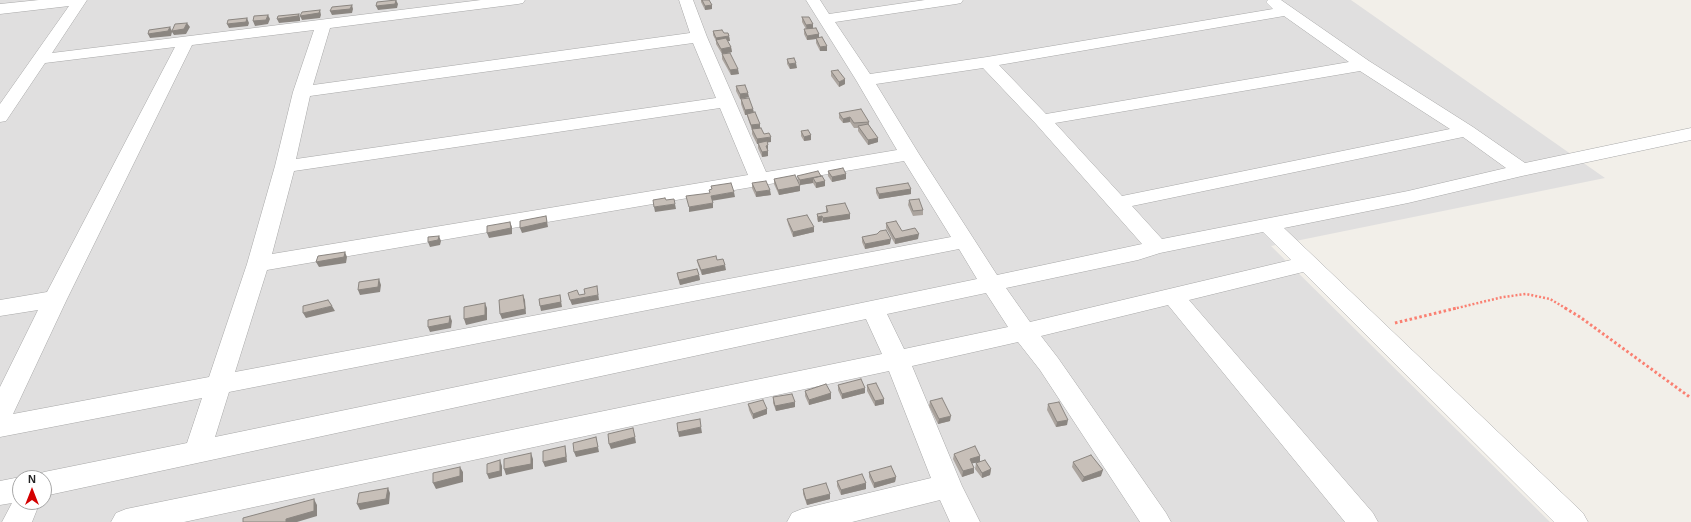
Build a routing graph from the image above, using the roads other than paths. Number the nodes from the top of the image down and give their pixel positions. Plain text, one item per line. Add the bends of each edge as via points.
1 (79, 0) edge
2 (518, 0) edge
3 (686, 0) edge
4 (813, 0) edge
5 (956, 0) edge
6 (1271, 0) edge
7 (935, 1) edge
8 (0, 9) edge
9 (1286, 10) junction
10 (824, 19) junction
11 (322, 24) junction
12 (699, 37) junction
13 (186, 41) junction
14 (41, 59) junction
15 (987, 62) junction
16 (1363, 65) junction
17 (865, 80) junction
18 (302, 92) junction
19 (727, 102) junction
20 (0, 117) edge
21 (1042, 120) junction
22 (1466, 131) junction
23 (1691, 134) edge
24 (909, 154) junction
25 (285, 166) junction
26 (1522, 170) junction
27 (759, 179) junction
28 (1118, 203) junction
29 (1268, 225) junction
30 (965, 241) junction
31 (1157, 247) junction
32 (258, 264) junction
33 (1308, 264) junction
34 (991, 283) junction
35 (1174, 296) junction
36 (55, 299) junction
37 (0, 308) edge
38 (873, 308) junction
39 (1024, 332) junction
40 (898, 360) junction
41 (218, 386) junction
42 (0, 414) edge
43 (0, 428) edge
44 (197, 452) junction
45 (52, 482) edge
46 (948, 486) junction
47 (12, 491) edge
48 (0, 493) edge
49 (22, 510) edge
50 (217, 512) edge
51 (17, 522) edge
52 (126, 522) edge
53 (802, 522) edge
54 (965, 522) edge
55 (1156, 522) edge
56 (1363, 522) edge
57 (1573, 522) edge

1 - 8 street
1 - 14 street
2 - 11 street
3 - 12 street
4 - 10 street
5 - 7 street
6 - 9 street
7 - 10 street
9 - 15 street
9 - 16 street
10 - 17 street
11 - 13 street
11 - 18 street
12 - 18 street
12 - 19 street
13 - 14 street
13 - 36 street
14 - 20 street
15 - 17 street
15 - 21 street
16 - 21 street
16 - 22 street
17 - 24 street
18 - 25 street
19 - 25 street
19 - 27 street
21 - 28 street
22 - 26 street
22 - 28 street
23 - 26 street
24 - 27 street
24 - 30 street
25 - 32 street
26 - 29 street via 1408,197
27 - 32 street
28 - 31 street
29 - 31 street
29 - 33 street
30 - 34 street
30 - 41 street
31 - 34 street
32 - 41 street
33 - 35 street
33 - 57 street
34 - 38 street
34 - 39 street
35 - 39 street
35 - 56 street
36 - 37 street
36 - 42 street
38 - 40 street
38 - 44 street
39 - 40 street
39 - 55 street via 1049,364
40 - 46 street
40 - 50 street
41 - 43 street
41 - 44 street
44 - 45 street
46 - 53 street
46 - 54 street
47 - 48 street
49 - 51 street
50 - 52 street

